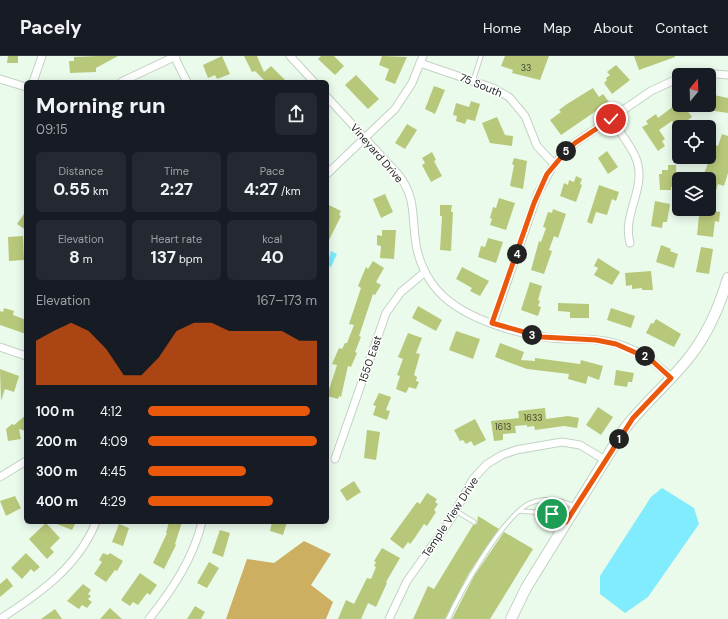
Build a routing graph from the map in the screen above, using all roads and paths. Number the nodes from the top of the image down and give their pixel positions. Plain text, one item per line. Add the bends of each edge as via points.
1 (42, 56) edge
2 (175, 56) edge
3 (291, 56) edge
4 (481, 56) edge
5 (422, 59) edge
6 (716, 74) edge
7 (728, 75) edge
8 (0, 79) edge
9 (34, 80) edge
10 (125, 80) edge
11 (186, 80) edge
12 (312, 80) edge
13 (473, 81) junction
14 (672, 81) edge
15 (24, 86) edge
16 (329, 98) edge
17 (611, 119) junction
18 (365, 139) junction
19 (554, 164) junction
20 (329, 172) edge
21 (630, 243) dead end
22 (426, 272) junction
23 (728, 278) edge
24 (492, 323) junction
25 (0, 347) edge
26 (24, 355) edge
27 (671, 378) junction
28 (335, 459) dead end
29 (605, 460) junction
30 (24, 462) edge
31 (0, 477) edge
32 (576, 507) junction
33 (456, 511) junction
34 (520, 511) junction
35 (474, 522) dead end
36 (566, 522) junction
37 (95, 524) edge
38 (201, 524) edge
39 (0, 619) edge
40 (149, 619) edge
41 (389, 619) edge
42 (448, 619) edge
43 (511, 619) edge

1 - 9 street
2 - 10 street
2 - 11 street
3 - 12 street
4 - 13 lane
5 - 13 street, 75 South
5 - 18 street via 402,100
6 - 7 street
8 - 15 street
13 - 19 street, 75 South via 498,90 514,101 525,116 537,146
14 - 17 street via 651,91
16 - 18 street, Vineyard Drive
17 - 19 street via 575,143
17 - 21 street via 634,154 639,170 639,185 627,228
18 - 20 street
18 - 22 street, Vineyard Drive via 398,174 410,193 414,208 416,244
19 - 24 street via 538,193
22 - 24 street, Vineyard Drive via 436,288 450,302 465,312
22 - 28 street, 1550 East via 401,292 386,313
23 - 27 main road via 706,334
24 - 27 street, Vineyard Drive via 542,337 596,340 616,344 650,359
25 - 26 street
27 - 29 main road via 641,408
29 - 32 main road
29 - 33 street, Temple View Drive via 586,448 568,442 512,451 495,459 480,471
30 - 31 street
32 - 34 lane via 564,501 543,500 525,506
32 - 36 main road
33 - 35 lane
33 - 41 street, Temple View Drive via 407,581
34 - 36 lane via 546,513
34 - 42 lane via 505,524 464,588
36 - 43 main road via 526,588
37 - 39 street via 83,546 55,580
38 - 40 street via 195,545 181,573

